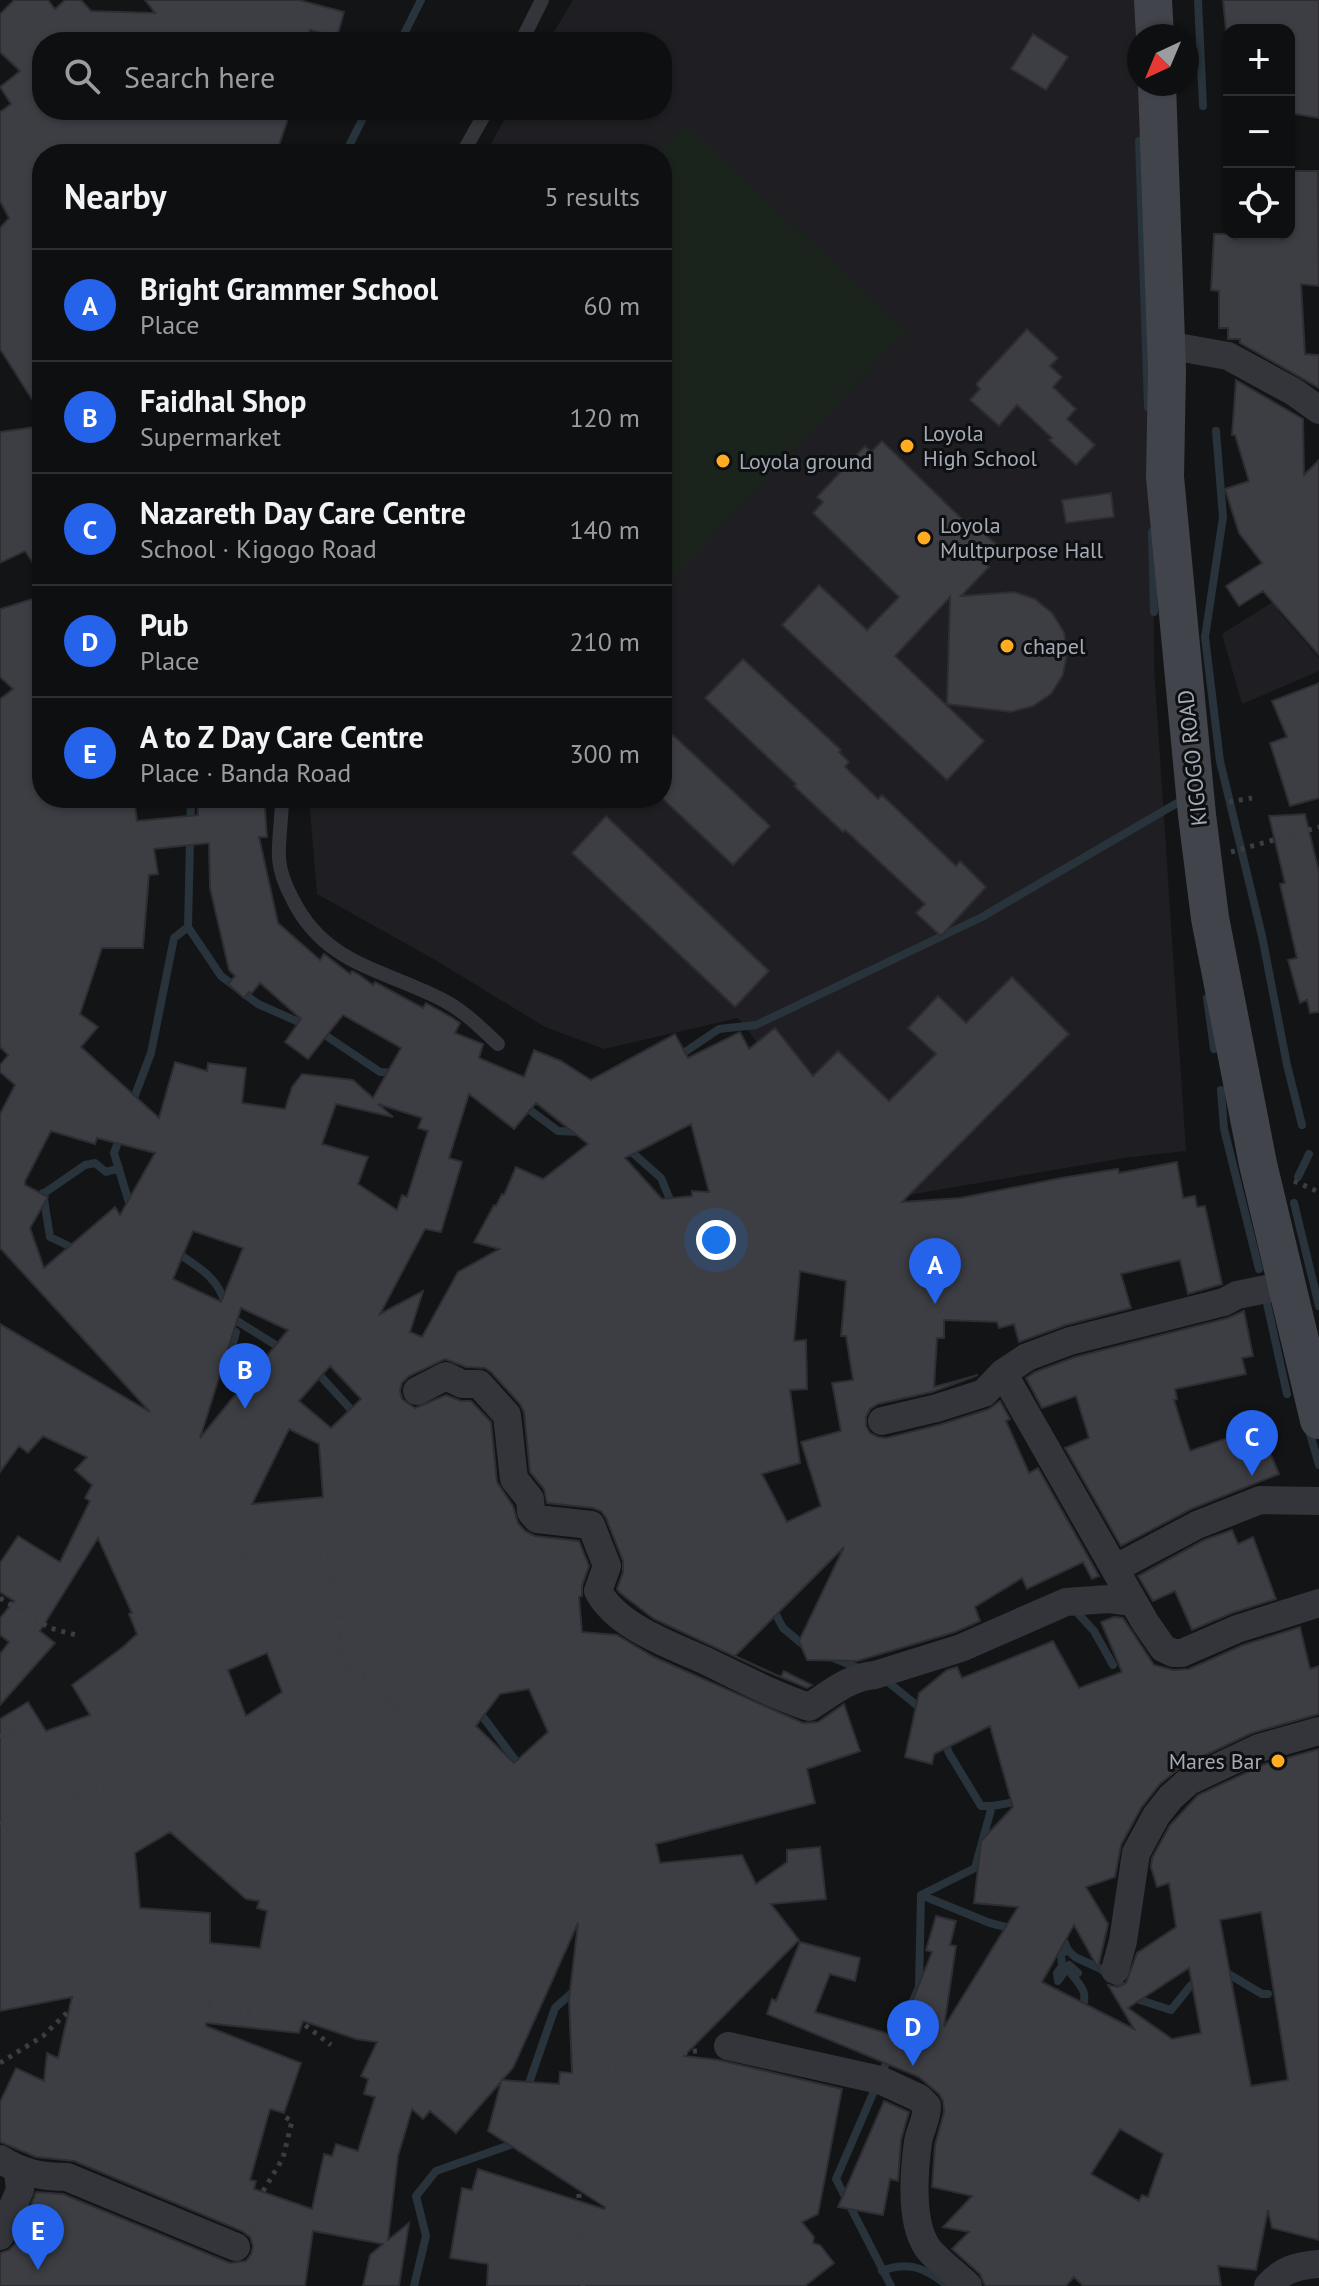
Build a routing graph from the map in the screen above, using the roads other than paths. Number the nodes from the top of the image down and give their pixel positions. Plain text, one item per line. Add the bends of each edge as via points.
1 (542, 0) edge
2 (1153, 0) edge
3 (1154, 24) edge
4 (526, 32) edge
5 (1157, 96) edge
6 (481, 120) edge
7 (468, 144) edge
8 (1166, 345) junction
9 (1319, 410) edge
10 (282, 808) edge
11 (498, 1044) dead end
12 (1286, 1285) junction
13 (1003, 1373) junction
14 (417, 1391) dead end
15 (1319, 1420) edge
16 (882, 1421) dead end
17 (1319, 1501) edge
18 (1116, 1568) junction
19 (1133, 1602) junction
20 (1319, 1603) edge
21 (1319, 1731) edge
22 (1115, 1970) dead end
23 (728, 2046) road end
24 (9, 2165) edge
25 (0, 2236) edge
26 (243, 2244) road end
27 (1319, 2264) edge
28 (968, 2286) edge
29 (1268, 2286) edge

1 - 4 lane
2 - 3 main road
5 - 8 main road, KIGOGO ROAD
6 - 7 lane
8 - 9 street via 1228,356
8 - 12 main road, KIGOGO ROAD via 1165,477 1210,918
10 - 11 lane via 279,860 284,883 319,939 343,956 443,999
12 - 13 street via 1070,1341 1027,1357
12 - 15 main road, KIGOGO ROAD
13 - 16 street via 975,1397
13 - 18 street
14 - 19 street via 446,1376 462,1384 479,1384 500,1406 507,1415 514,1479 530,1499 531,1512 537,1519 591,1525 607,1566 598,1591 604,1603 647,1634 771,1695 809,1707 842,1684 961,1648 1066,1602
17 - 18 street via 1260,1500 1197,1525
18 - 19 street
19 - 20 street via 1163,1648 1173,1653
21 - 22 street via 1259,1748 1189,1781 1171,1797 1136,1853
23 - 28 street via 880,2080 919,2098 927,2113 915,2171 916,2214 927,2248
24 - 25 street via 20,2190
24 - 26 street via 67,2177
27 - 29 street via 1295,2266

